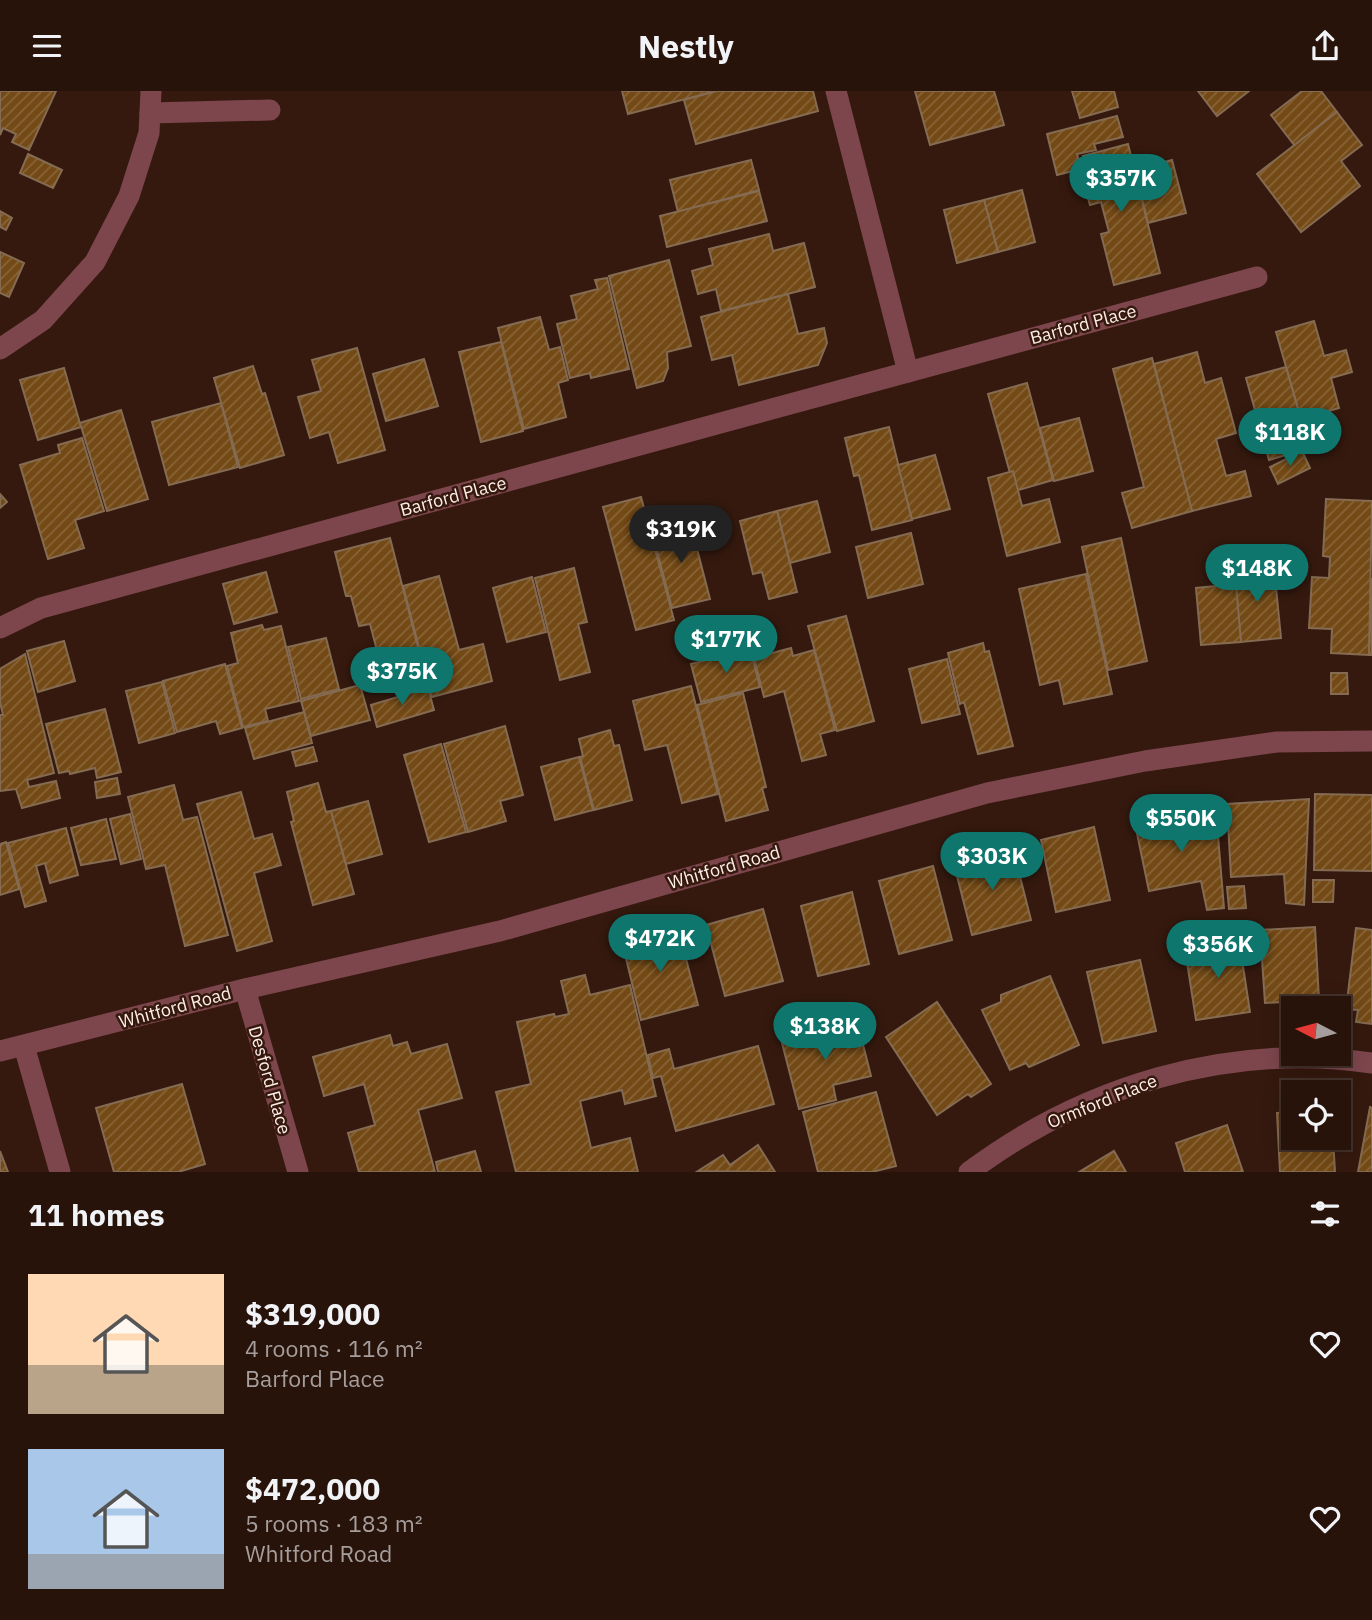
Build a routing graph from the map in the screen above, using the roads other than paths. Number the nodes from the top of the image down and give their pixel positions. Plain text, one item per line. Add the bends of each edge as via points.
1 (151, 91) edge
2 (836, 91) edge
3 (270, 110) dead end
4 (150, 113) junction
5 (1257, 277) dead end
6 (0, 349) edge
7 (908, 372) junction
8 (0, 628) edge
9 (1372, 741) edge
10 (245, 989) junction
11 (24, 1046) junction
12 (0, 1051) edge
13 (1372, 1063) edge
14 (60, 1172) edge
15 (298, 1172) edge
16 (969, 1172) edge

1 - 4 street
2 - 7 street
3 - 4 street
4 - 6 street via 149,133 129,196 95,262 43,320
5 - 7 street, Barford Place
7 - 8 street, Barford Place via 41,608
9 - 10 street, Whitford Road via 1277,742 1145,761 987,793 500,931
10 - 11 street, Whitford Road
10 - 15 street, Desford Place
11 - 12 street, Whitford Road
11 - 14 street
13 - 16 street, Ormford Place via 1273,1058 1206,1066 1137,1083 1056,1117

